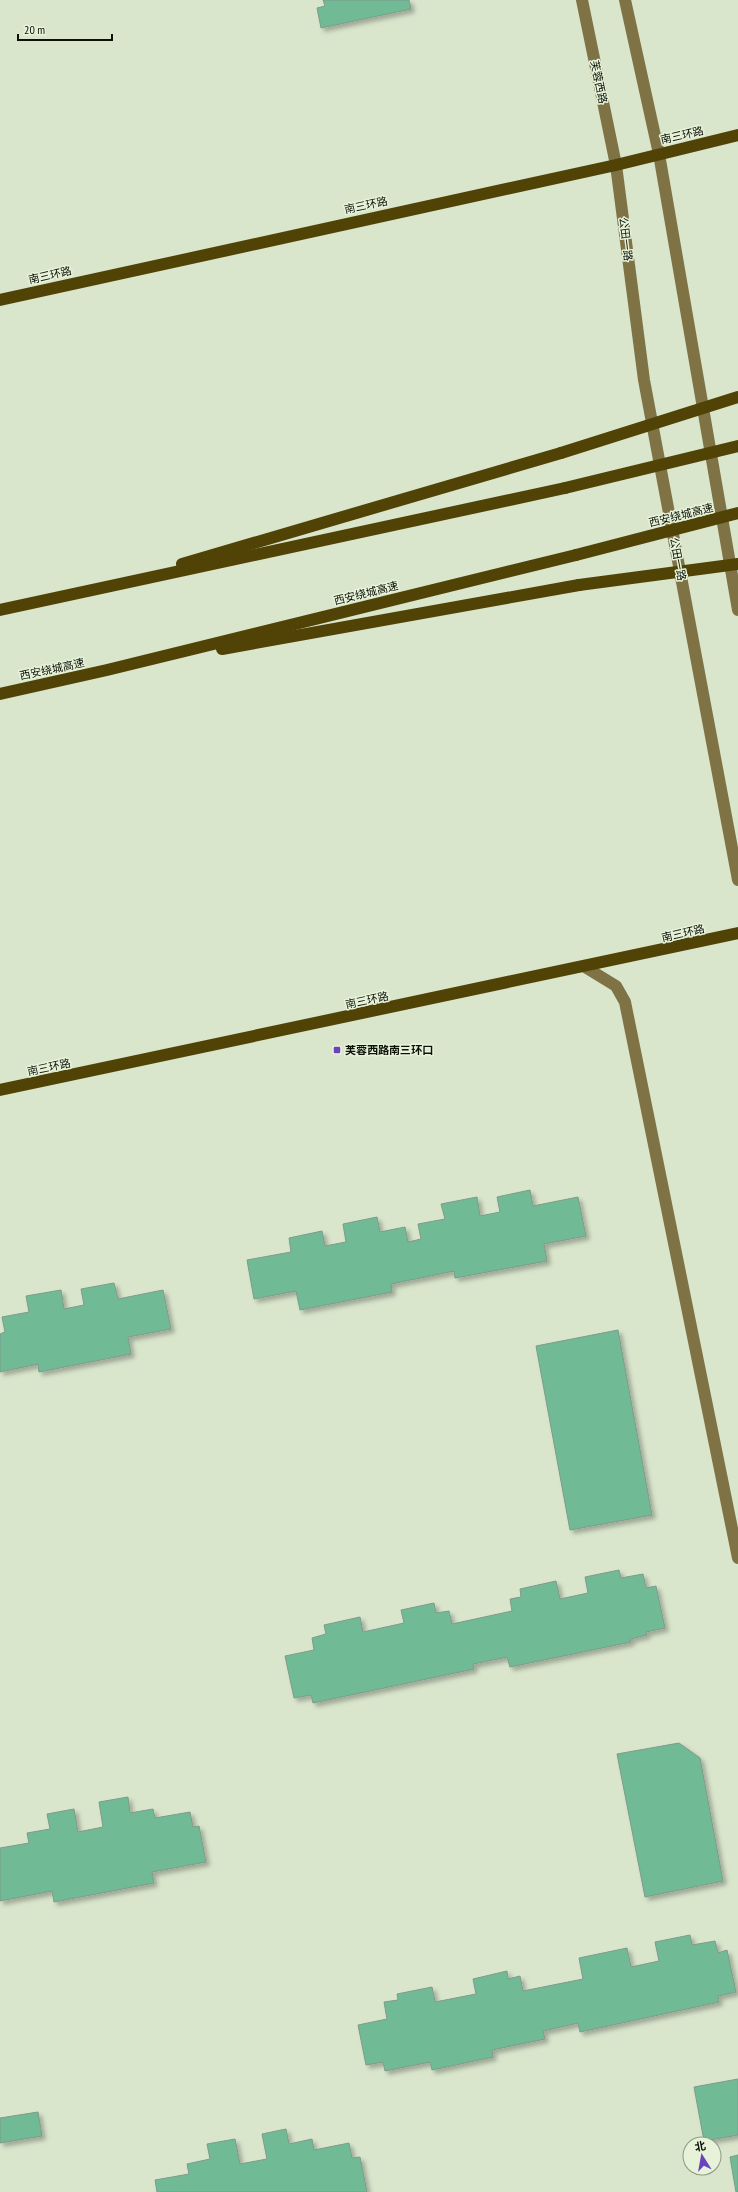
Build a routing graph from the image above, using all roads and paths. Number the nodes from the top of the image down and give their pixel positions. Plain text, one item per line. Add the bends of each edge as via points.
1 (582, 0) edge
2 (625, 0) edge
3 (738, 135) edge
4 (659, 154) junction
5 (616, 165) junction
6 (0, 300) edge
7 (738, 398) edge
8 (738, 446) edge
9 (738, 513) edge
10 (738, 564) edge
11 (84, 593) junction
12 (0, 610) edge
13 (738, 610) edge
14 (107, 670) junction
15 (0, 694) edge
16 (738, 880) edge
17 (738, 933) edge
18 (585, 967) junction
19 (0, 1090) edge
20 (738, 1558) edge

1 - 5 main road, 芙蓉西路
2 - 4 main road
3 - 4 highway, 南三环路
4 - 5 highway, 南三环路
4 - 13 main road
5 - 6 highway, 南三环路
5 - 16 main road, 公田一路 via 644,380
7 - 11 highway, bridge via 561,453
8 - 11 highway, bridge via 565,488
9 - 14 highway, 西安绕城高速, bridge
10 - 14 highway, bridge via 578,585
11 - 12 highway
14 - 15 highway, 西安绕城高速
17 - 18 highway, 南三环路
18 - 19 highway, 南三环路
18 - 20 main road via 616,986 625,1002

